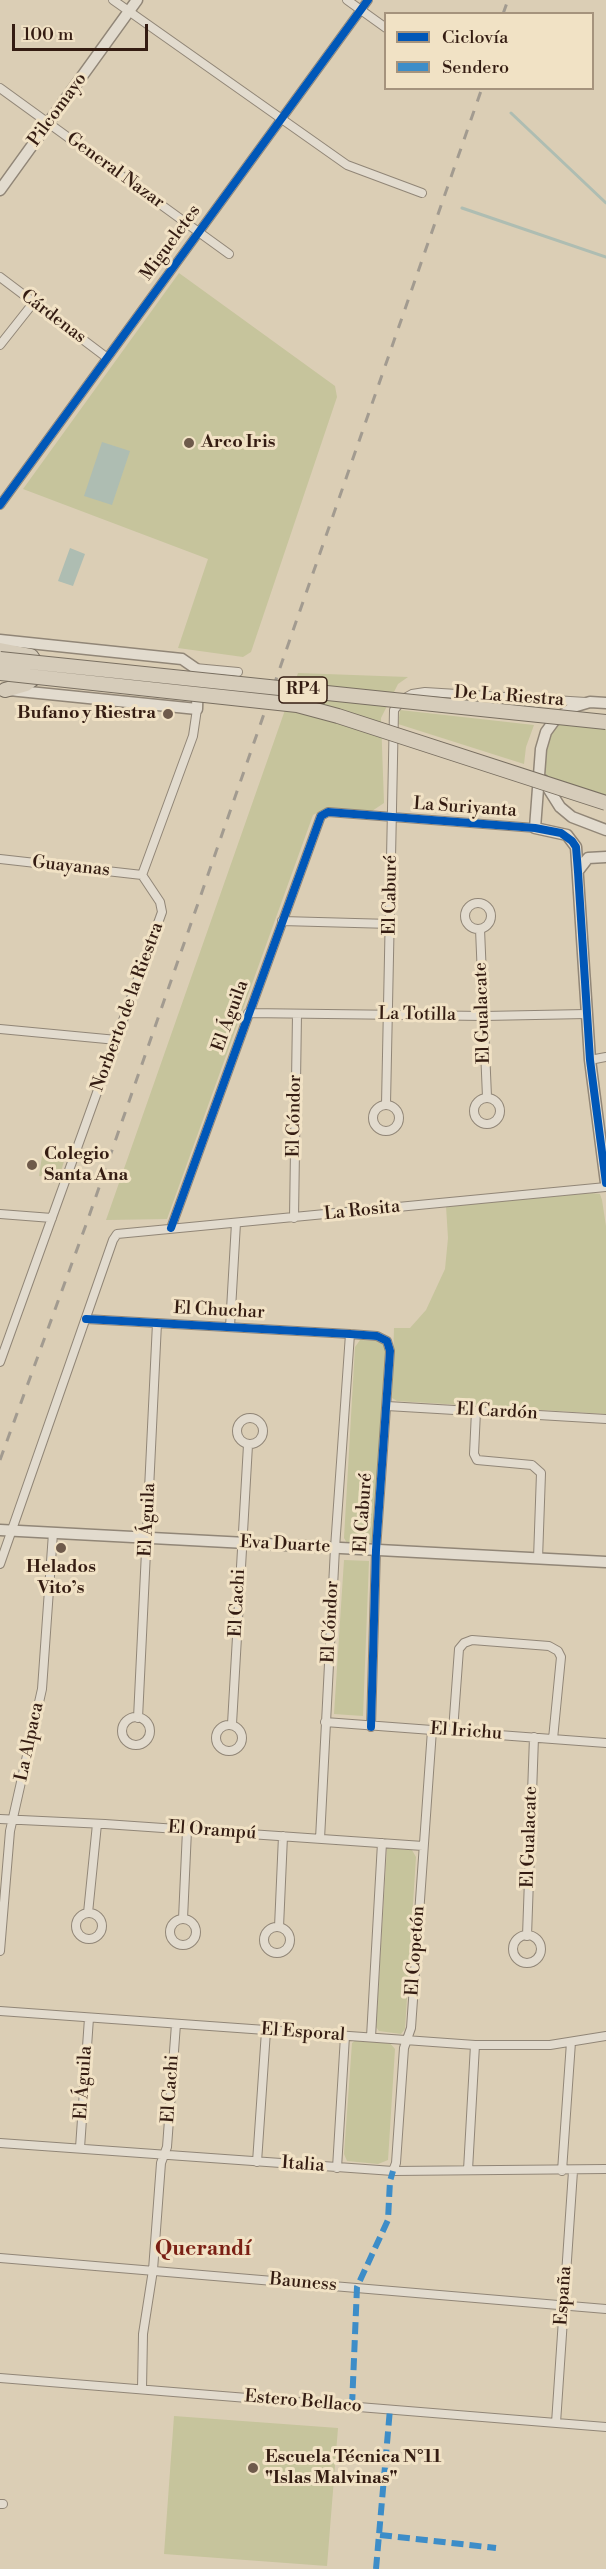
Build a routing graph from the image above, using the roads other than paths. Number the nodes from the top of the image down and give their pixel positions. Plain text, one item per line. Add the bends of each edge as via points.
1 (113, 0) edge
2 (138, 0) edge
3 (346, 0) edge
4 (368, 0) edge
5 (361, 10) junction
6 (129, 11) junction
7 (384, 27) edge
8 (0, 88) edge
9 (282, 120) junction
10 (49, 123) junction
11 (0, 190) edge
12 (422, 193) dead end
13 (198, 230) junction
14 (229, 254) dead end
15 (0, 277) edge
16 (34, 302) junction
17 (0, 345) edge
18 (106, 357) junction
19 (0, 505) edge
20 (0, 640) edge
21 (0, 650) edge
22 (0, 659) edge
23 (195, 668) junction
24 (238, 672) dead end
25 (0, 673) edge
26 (3, 690) edge
27 (412, 694) joint
28 (590, 702) junction
29 (606, 703) edge
30 (197, 709) junction
31 (606, 722) edge
32 (539, 768) junction
33 (606, 803) edge
34 (321, 816) joint
35 (392, 818) junction
36 (535, 828) junction
37 (606, 830) edge
38 (606, 857) edge
39 (0, 859) edge
40 (578, 872) junction
41 (142, 875) junction
42 (282, 921) junction
43 (391, 924) junction
44 (480, 929) dead end
45 (248, 1013) junction
46 (297, 1014) junction
47 (389, 1014) junction
48 (586, 1014) junction
49 (484, 1016) junction
50 (0, 1029) edge
51 (117, 1040) junction
52 (606, 1057) edge
53 (590, 1060) junction
54 (487, 1097) dead end
55 (386, 1104) dead end
56 (606, 1185) edge
57 (0, 1214) edge
58 (52, 1218) junction
59 (294, 1218) junction
60 (236, 1223) junction
61 (171, 1228) junction
62 (86, 1319) junction
63 (157, 1323) junction
64 (230, 1327) junction
65 (350, 1334) junction
66 (3, 1347) edge
67 (0, 1362) edge
68 (387, 1406) junction
69 (476, 1411) junction
70 (606, 1419) edge
71 (248, 1445) dead end
72 (0, 1530) edge
73 (12, 1531) junction
74 (53, 1533) junction
75 (148, 1538) junction
76 (241, 1543) junction
77 (335, 1548) junction
78 (376, 1550) junction
79 (538, 1559) junction
80 (606, 1562) edge
81 (0, 1564) edge
82 (138, 1718) dead end
83 (326, 1722) junction
84 (232, 1725) dead end
85 (371, 1727) junction
86 (432, 1730) junction
87 (453, 1731) junction
88 (534, 1737) junction
89 (553, 1739) junction
90 (606, 1743) edge
91 (0, 1819) edge
92 (13, 1820) junction
93 (97, 1824) junction
94 (187, 1830) junction
95 (283, 1836) junction
96 (320, 1839) junction
97 (382, 1843) junction
98 (423, 1846) junction
99 (88, 1913) dead end
100 (183, 1919) dead end
101 (279, 1927) dead end
102 (527, 1936) dead end
103 (0, 1951) edge
104 (0, 2011) edge
105 (89, 2018) junction
106 (176, 2024) junction
107 (266, 2031) junction
108 (345, 2036) junction
109 (606, 2036) edge
110 (371, 2037) junction
111 (407, 2040) junction
112 (571, 2042) junction
113 (476, 2045) junction
114 (0, 2143) edge
115 (80, 2148) junction
116 (165, 2154) junction
117 (257, 2162) junction
118 (337, 2168) junction
119 (606, 2169) edge
120 (468, 2170) junction
121 (573, 2170) junction
122 (393, 2171) junction
123 (561, 2171) junction
124 (0, 2258) edge
125 (153, 2270) junction
126 (562, 2305) junction
127 (606, 2308) edge
128 (0, 2378) edge
129 (142, 2389) junction
130 (556, 2422) junction
131 (606, 2427) edge

1 - 6 street
2 - 6 street, Pilcomayo
3 - 5 street
4 - 5 street, Migueletes
5 - 7 street
5 - 9 street, Migueletes
6 - 9 street
6 - 10 street, Pilcomayo
8 - 10 street, General Nazar
9 - 12 street via 354,169
9 - 13 street, Migueletes
10 - 11 street, Pilcomayo
10 - 13 street, General Nazar
13 - 14 street, General Nazar
13 - 18 street, Migueletes
15 - 16 street, Cárdenas
16 - 17 street
16 - 18 street, Cárdenas
18 - 19 street, Migueletes
20 - 23 street via 182,659
21 - 26 main road via 24,652 37,666 34,678 26,684
22 - 31 main road, RP4, bridge
23 - 24 street
23 - 30 street
25 - 33 main road, RP4, bridge via 297,705
26 - 30 street
27 - 28 street, De La Riestra via 438,692
27 - 35 street, El Caburé via 394,710
28 - 29 street, De La Riestra
28 - 32 street via 573,707 554,721 546,732
30 - 41 street via 193,736
32 - 36 street
32 - 37 street via 549,794 560,807 572,817
34 - 35 street, La Suriyanta via 328,812
34 - 42 street, El Águila
35 - 36 street, La Suriyanta
35 - 43 street, El Caburé
36 - 40 street, La Suriyanta via 567,835 576,847
38 - 40 street via 588,858
39 - 41 street, Guayanas
40 - 48 street, La Suriyanta
41 - 51 street, Norberto de la Riestra via 162,912
42 - 43 street
42 - 45 street, El Águila
43 - 47 street, El Caburé
44 - 49 street, El Gualacate
45 - 46 street, La Totilla
45 - 61 street, El Águila
46 - 47 street, La Totilla
46 - 59 street, El Cóndor
47 - 49 street, La Totilla
47 - 55 street, El Caburé
48 - 49 street, La Totilla
48 - 53 street, La Suriyanta
49 - 54 street, El Gualacate
50 - 51 street
51 - 58 street, Norberto de la Riestra
52 - 53 street
53 - 56 street, La Suriyanta
56 - 59 street, La Rosita
57 - 58 street
58 - 66 street, Norberto de la Riestra
59 - 60 street, La Rosita
60 - 61 street, La Rosita
60 - 64 street
61 - 62 street, La Rosita via 117,1234
62 - 63 street, El Chuchar
62 - 73 street
63 - 64 street, El Chuchar
63 - 75 street, El Águila
64 - 65 street, El Chuchar
65 - 68 street, El Caburé via 377,1336 389,1346
65 - 77 street, El Cóndor
66 - 67 street, Norberto de la Riestra
68 - 69 street, El Cardón
68 - 78 street, El Caburé
69 - 70 street, El Cardón
69 - 79 street via 477,1460 532,1465 541,1473
71 - 76 street, El Cachi
72 - 73 street, Eva Duarte
73 - 74 street, Eva Duarte
73 - 81 street
74 - 75 street, Eva Duarte
74 - 92 street, La Alpaca via 42,1689
75 - 76 street, Eva Duarte
75 - 82 street, El Águila
76 - 77 street, Eva Duarte
76 - 84 street, El Cachi
77 - 78 street, Eva Duarte
77 - 83 street, El Cóndor
78 - 79 street, Eva Duarte
78 - 85 street, El Caburé
79 - 80 street, Eva Duarte
83 - 85 street, El Irichu
83 - 96 street, El Cóndor
85 - 86 street, El Irichu
86 - 87 street, El Irichu
86 - 98 street, El Copetón
87 - 88 street, El Irichu
87 - 89 street via 459,1650 464,1643 472,1640 549,1646 561,1657
88 - 89 street, El Irichu
88 - 102 street, El Gualacate
89 - 90 street, El Irichu
91 - 92 street, El Orampú
92 - 93 street, El Orampú
92 - 103 street, La Alpaca
93 - 94 street, El Orampú
93 - 99 street
94 - 95 street, El Orampú
94 - 100 street
95 - 96 street, El Orampú
95 - 101 street
96 - 97 street, El Orampú
97 - 98 street, El Orampú
97 - 110 street
98 - 111 street, El Copetón via 411,2028
104 - 105 street, El Esporal
105 - 106 street, El Esporal
105 - 115 street, El Águila
106 - 107 street, El Esporal
106 - 116 street, El Cachi
107 - 108 street, El Esporal
107 - 117 street
108 - 110 street, El Esporal
108 - 118 street
109 - 112 street, El Esporal
110 - 111 street, El Esporal
111 - 113 street, El Esporal
111 - 122 street, El Copetón
112 - 113 street, El Esporal
112 - 123 street
113 - 120 street
114 - 115 street, Italia
115 - 116 street, Italia
116 - 117 street, Italia
116 - 125 street, El Cachi via 161,2163
117 - 118 street, Italia
118 - 122 street, Italia
119 - 121 street, Italia
120 - 122 street, Italia
120 - 123 street, Italia
121 - 123 street, Italia
121 - 126 street, España
124 - 125 street, Bauness
125 - 126 street, Bauness
125 - 129 street, El Cachi via 143,2334
126 - 127 street, Bauness
126 - 130 street, España
128 - 129 street, Estero Bellaco
129 - 130 street, Estero Bellaco
130 - 131 street, Estero Bellaco

